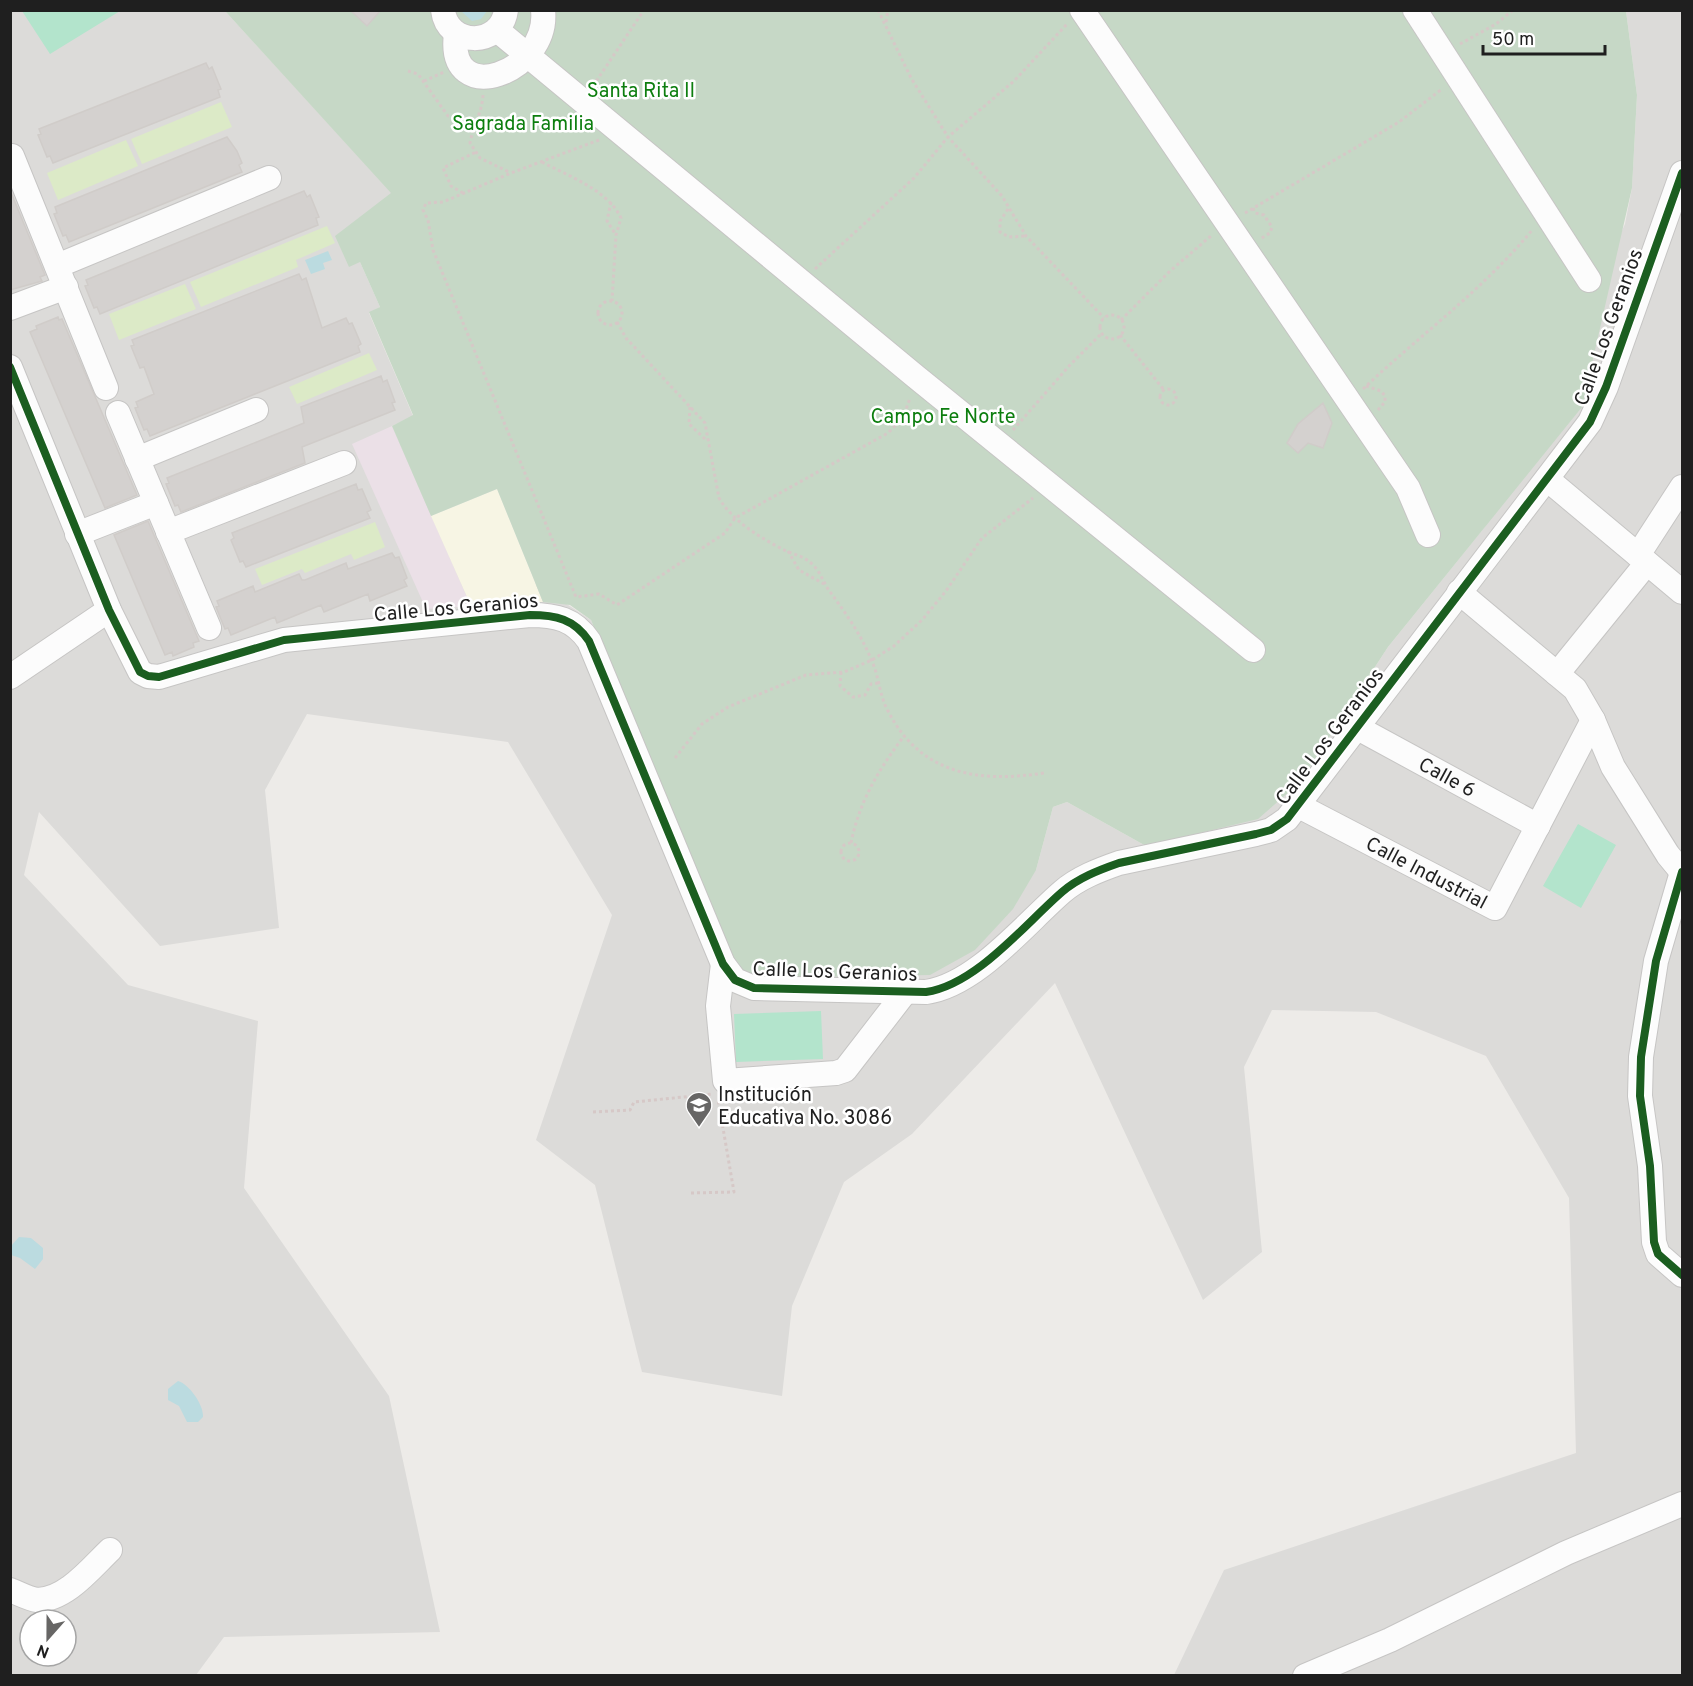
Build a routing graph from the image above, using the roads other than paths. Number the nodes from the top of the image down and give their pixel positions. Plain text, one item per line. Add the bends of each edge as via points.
1 (443, 10) edge
2 (543, 10) edge
3 (1415, 10) edge
4 (1077, 14) edge
5 (501, 20) edge
6 (456, 34) junction
7 (526, 56) junction
8 (12, 156) dead end
9 (1683, 173) edge
10 (268, 178) dead end
11 (61, 277) junction
12 (1589, 280) dead end
13 (10, 308) edge
14 (10, 368) edge
15 (106, 388) dead end
16 (256, 410) dead end
17 (118, 413) dead end
18 (138, 459) junction
19 (344, 463) dead end
20 (1547, 479) junction
21 (1683, 487) edge
22 (156, 503) junction
23 (168, 532) junction
24 (77, 534) junction
25 (1428, 535) dead end
26 (1642, 559) junction
27 (1459, 592) junction
28 (1683, 592) edge
29 (109, 610) junction
30 (209, 628) dead end
31 (1253, 650) dead end
32 (1557, 674) junction
33 (10, 677) edge
34 (1593, 720) junction
35 (1356, 727) junction
36 (1299, 806) junction
37 (1538, 826) junction
38 (1682, 872) edge
39 (723, 964) junction
40 (906, 991) junction
41 (1683, 1275) edge
42 (1683, 1504) edge
43 (110, 1550) dead end
44 (10, 1590) edge
45 (1305, 1676) edge

1 - 6 street via 448,26
2 - 7 street via 541,31
3 - 12 street
4 - 25 street via 1227,223 1408,488
5 - 6 street via 484,38
5 - 7 street
6 - 7 street via 457,56 464,66 484,77 506,74
7 - 31 street
8 - 11 street
9 - 20 street, Calle Los Geranios via 1606,387 1590,422
10 - 11 street
11 - 13 street
11 - 15 street
14 - 24 street, Calle Los Geranios
16 - 18 street
17 - 18 street
18 - 22 street
19 - 23 street
20 - 26 street
20 - 27 street, Calle Los Geranios
21 - 26 street
22 - 23 street
22 - 24 street
23 - 30 street
24 - 29 street, Calle Los Geranios
26 - 28 street
26 - 32 street
27 - 32 street
27 - 35 street, Calle Los Geranios
29 - 33 street
29 - 39 street, Calle Los Geranios via 140,672 159,677 244,650 309,637 530,615 550,615 573,624 589,641
32 - 34 street via 1575,689
34 - 37 street, Calle Industrial
34 - 38 street via 1613,767
35 - 36 street, Calle Los Geranios
35 - 37 street, Calle 6
36 - 37 street, Calle Industrial via 1495,908
36 - 40 street, Calle Los Geranios via 1271,830 1098,871 1063,892 992,956 951,985 939,990
38 - 41 street via 1656,961 1641,1057 1640,1096 1650,1166 1654,1242 1658,1254
39 - 40 street, Calle Los Geranios via 735,980 753,988
39 - 40 street via 718,1006 725,1081 845,1070
42 - 45 street via 1566,1553 1390,1640
43 - 44 street via 68,1589 48,1598 36,1600

